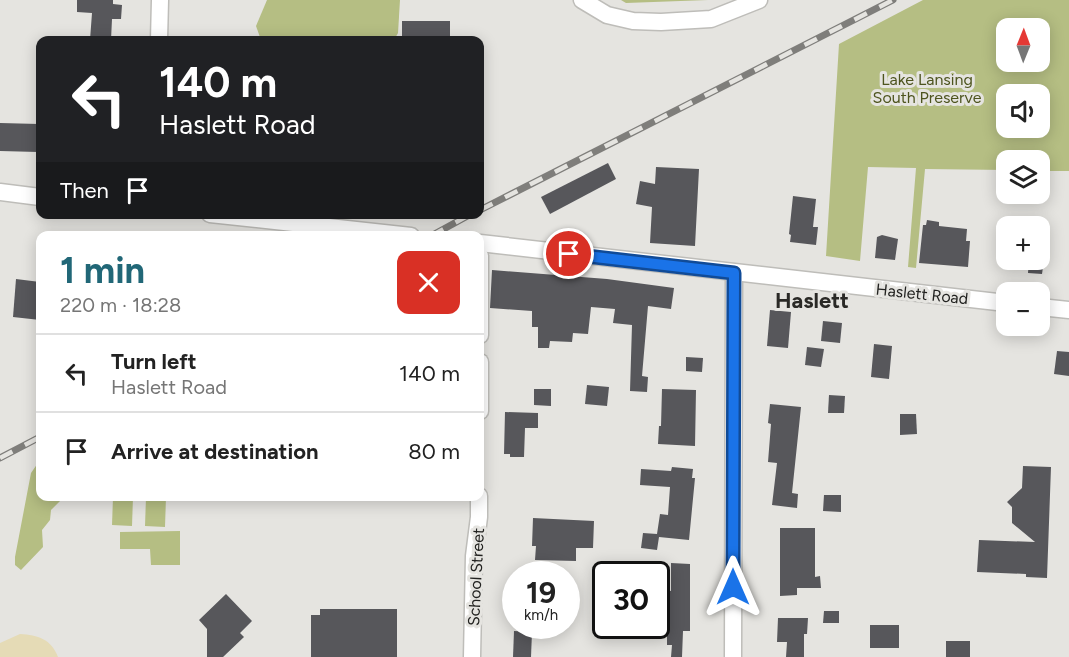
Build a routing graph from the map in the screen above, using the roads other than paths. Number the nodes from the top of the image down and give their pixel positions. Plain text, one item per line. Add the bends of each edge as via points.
1 (160, 0) edge
2 (582, 0) edge
3 (759, 0) edge
4 (159, 36) edge
5 (0, 192) edge
6 (36, 196) edge
7 (256, 219) edge
8 (365, 231) edge
9 (484, 243) edge
10 (734, 273) junction
11 (996, 302) edge
12 (1050, 308) edge
13 (1069, 310) edge
14 (479, 501) edge
15 (472, 657) edge
16 (733, 657) edge

1 - 4 street
2 - 3 street via 607,15 661,22 711,19
5 - 6 street
7 - 8 street
9 - 10 street, Haslett Road
10 - 11 street, Haslett Road
10 - 16 street
12 - 13 street
14 - 15 street, School Street

